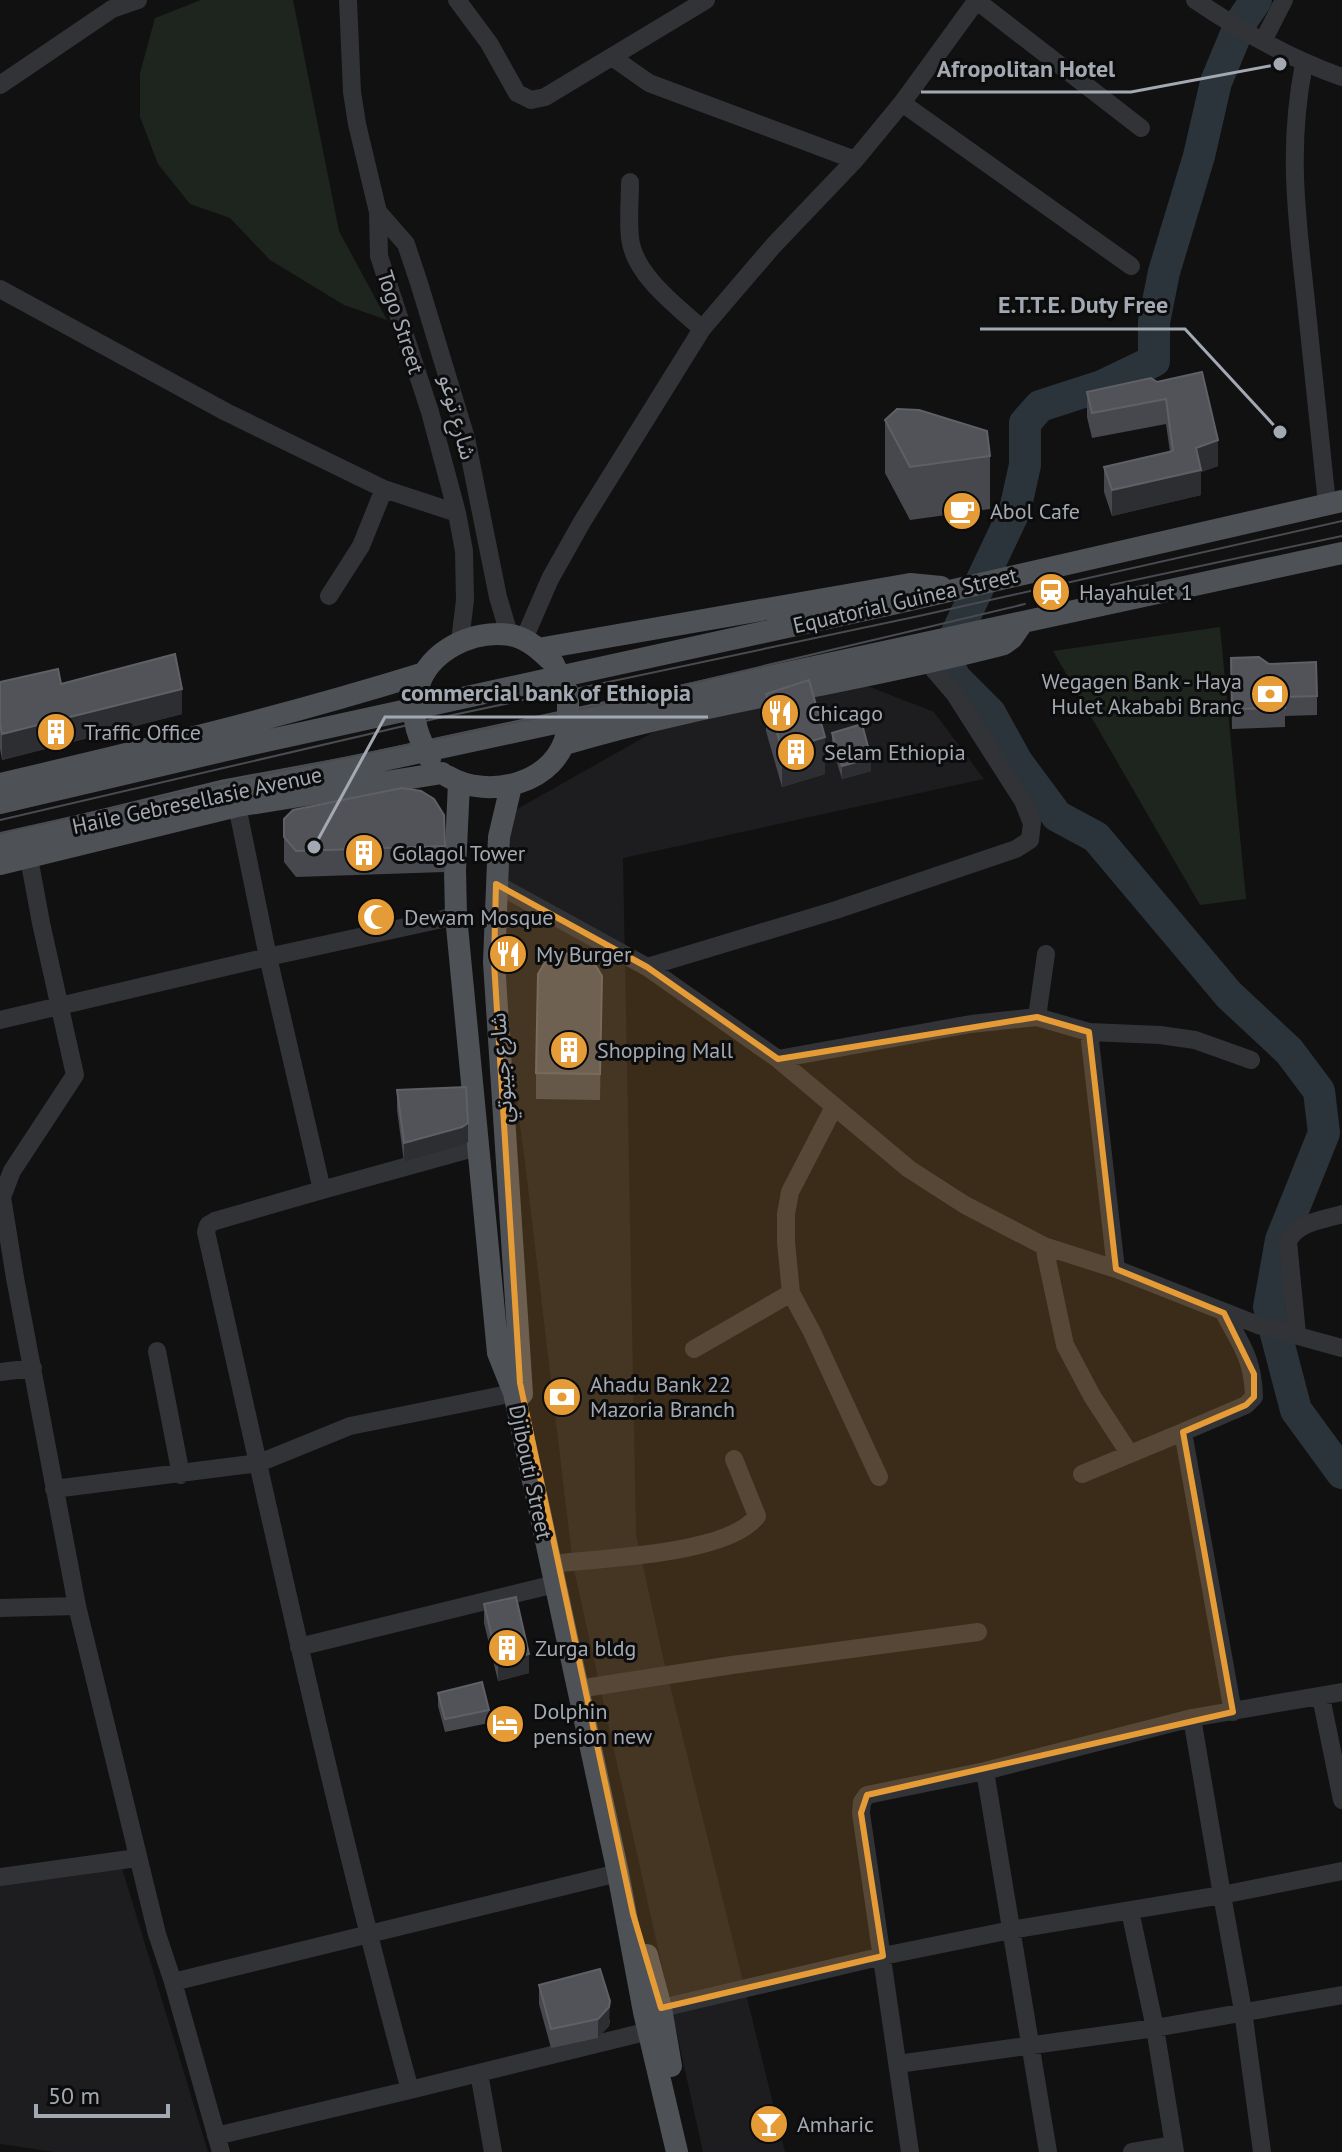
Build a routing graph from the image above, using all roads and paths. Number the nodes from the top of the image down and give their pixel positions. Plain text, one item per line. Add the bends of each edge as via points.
1 (138, 0) edge
2 (348, 0) edge
3 (457, 0) edge
4 (706, 0) edge
5 (977, 0) edge
6 (1195, 0) edge
7 (1284, 0) edge
8 (105, 4) edge
9 (1257, 38) junction
10 (612, 57) junction
11 (1304, 64) junction
12 (1342, 77) edge
13 (0, 85) edge
14 (902, 103) junction
15 (1141, 128) dead end
16 (855, 160) junction
17 (630, 182) dead end
18 (378, 212) junction
19 (1131, 266) dead end
20 (0, 292) edge
21 (702, 329) junction
22 (384, 489) junction
23 (1335, 502) edge
24 (457, 513) junction
25 (1342, 553) edge
26 (954, 589) junction
27 (329, 596) dead end
28 (460, 641) junction
29 (531, 646) junction
30 (934, 656) junction
31 (421, 674) junction
32 (676, 696) joint
33 (567, 735) junction
34 (252, 744) joint
35 (444, 772) junction
36 (0, 784) edge
37 (511, 786) junction
38 (0, 803) edge
39 (237, 806) junction
40 (0, 845) edge
41 (29, 858) junction
42 (0, 864) edge
43 (496, 884) junction
44 (456, 916) junction
45 (1046, 954) dead end
46 (268, 957) junction
47 (647, 967) junction
48 (59, 1008) junction
49 (1037, 1017) junction
50 (0, 1020) edge
51 (1089, 1032) junction
52 (778, 1059) junction
53 (1251, 1060) dead end
54 (834, 1107) junction
55 (477, 1147) junction
56 (322, 1190) junction
57 (1, 1197) edge
58 (1342, 1214) edge
59 (1044, 1246) junction
60 (1116, 1269) junction
61 (7, 1278) edge
62 (791, 1293) junction
63 (1224, 1313) junction
64 (1289, 1332) junction
65 (1342, 1348) edge
66 (694, 1349) dead end
67 (520, 1350) joint
68 (157, 1351) dead end
69 (33, 1368) junction
70 (0, 1372) edge
71 (514, 1393) junction
72 (1183, 1432) junction
73 (1129, 1453) junction
74 (734, 1459) dead end
75 (259, 1463) junction
76 (1082, 1474) dead end
77 (181, 1475) junction
78 (879, 1477) dead end
79 (54, 1489) junction
80 (555, 1570) junction
81 (77, 1606) junction
82 (0, 1608) edge
83 (978, 1632) dead end
84 (299, 1647) junction
85 (582, 1689) junction
86 (1342, 1692) edge
87 (1321, 1697) junction
88 (1233, 1712) junction
89 (1192, 1718) junction
90 (985, 1771) junction
91 (1342, 1800) edge
92 (137, 1858) junction
93 (1342, 1871) edge
94 (618, 1873) junction
95 (0, 1877) edge
96 (1222, 1895) junction
97 (1130, 1911) junction
98 (1011, 1930) junction
99 (368, 1935) junction
100 (883, 1956) junction
101 (173, 1982) junction
102 (1342, 1995) edge
103 (1243, 2011) junction
104 (651, 2017) junction
105 (1155, 2028) junction
106 (1028, 2044) junction
107 (898, 2064) junction
108 (479, 2073) junction
109 (410, 2090) junction
110 (219, 2144) edge
111 (1174, 2149) edge
112 (493, 2152) edge
113 (677, 2152) edge
114 (688, 2152) edge
115 (910, 2152) edge
116 (1048, 2152) edge
117 (1132, 2152) edge
118 (1262, 2152) edge

1 - 8 street
2 - 18 street, Togo Street via 354,103
3 - 10 street via 517,93 531,100
4 - 10 street
5 - 14 street
5 - 15 street
6 - 9 street
7 - 9 street
8 - 13 street
9 - 11 street
10 - 16 street via 649,83
11 - 12 street
11 - 23 street via 1293,138 1295,204
14 - 16 street
14 - 19 street
16 - 21 street
17 - 21 street via 630,240 636,258
18 - 24 street, Togo Street via 379,256
18 - 29 street, شارع توغو via 406,244 466,438 498,597
20 - 22 street
21 - 29 street via 550,579
22 - 24 street
22 - 27 street via 361,546
23 - 26 main road, Equatorial Guinea Street
24 - 28 street, Togo Street via 464,551
25 - 30 main road, Equatorial Guinea Street via 1023,622
26 - 29 main road via 910,584
26 - 34 main road, Equatorial Guinea Street
28 - 29 main road via 478,636
28 - 31 main road
29 - 33 main road, bridge via 568,693
30 - 32 main road, Equatorial Guinea Street
30 - 33 main road
30 - 47 street via 1023,801 1032,823 1030,840 836,910
31 - 35 main road, bridge via 413,710 416,728
31 - 36 main road via 206,736
32 - 40 main road, Haile Gebresellasie Avenue via 226,790
33 - 37 main road via 546,768
34 - 38 main road, Haile Gebresellasie Avenue
35 - 37 main road via 484,788
35 - 39 main road
35 - 44 main road, Djibouti Street
37 - 43 main road, شارع جيبوتي via 499,837
39 - 41 main road
39 - 46 street
41 - 42 main road
41 - 48 street
43 - 47 street
43 - 67 main road, شارع جيبوتي via 494,962
44 - 46 street
44 - 55 main road, Djibouti Street
45 - 49 street
46 - 48 street
46 - 56 street
47 - 52 street
48 - 50 street
48 - 57 street via 75,1075 12,1171
49 - 51 street
49 - 52 street
51 - 53 street via 1195,1040
51 - 60 street
52 - 54 street
54 - 59 street via 909,1169
54 - 62 street via 790,1192 786,1242
55 - 56 street
55 - 71 main road, Djibouti Street via 498,1353
56 - 75 street via 215,1221 206,1232
57 - 61 street
58 - 64 street via 1291,1233
59 - 60 street
59 - 73 street via 1065,1345
60 - 63 street
61 - 69 street
62 - 66 street
62 - 78 street
63 - 64 street
63 - 72 street via 1250,1361 1254,1397
64 - 65 street
67 - 80 main road, Djibouti Street via 520,1383
68 - 77 street
69 - 70 street
69 - 79 street
71 - 75 street via 350,1426
71 - 80 main road, Djibouti Street
72 - 73 street
72 - 88 street
73 - 76 street
74 - 80 street via 757,1516 737,1533 698,1546
75 - 77 street
75 - 84 street
77 - 79 street
79 - 81 street
80 - 84 street
80 - 85 main road, Djibouti Street
81 - 82 street
81 - 92 street
83 - 85 street
84 - 99 street
85 - 94 main road, Djibouti Street
85 - 104 main road, Djibouti Street via 622,1848
86 - 87 street
87 - 88 street
87 - 91 street
88 - 89 street
89 - 90 street
89 - 96 street
90 - 98 street
90 - 100 street via 874,1792 862,1802
92 - 95 street
92 - 101 street
93 - 96 street
94 - 99 street
94 - 104 main road, Djibouti Street
96 - 97 street
96 - 103 street
97 - 98 street
97 - 105 street
98 - 100 street
98 - 106 street
99 - 101 street
99 - 109 street
100 - 104 street
100 - 107 street
101 - 110 street
102 - 103 street
103 - 105 street
103 - 118 street
104 - 108 street
104 - 113 main road, Djibouti Street
104 - 114 main road, Djibouti Street
105 - 106 street
105 - 111 street
106 - 107 street
106 - 116 street
107 - 115 street
108 - 109 street
108 - 112 street
109 - 110 street
111 - 117 street

